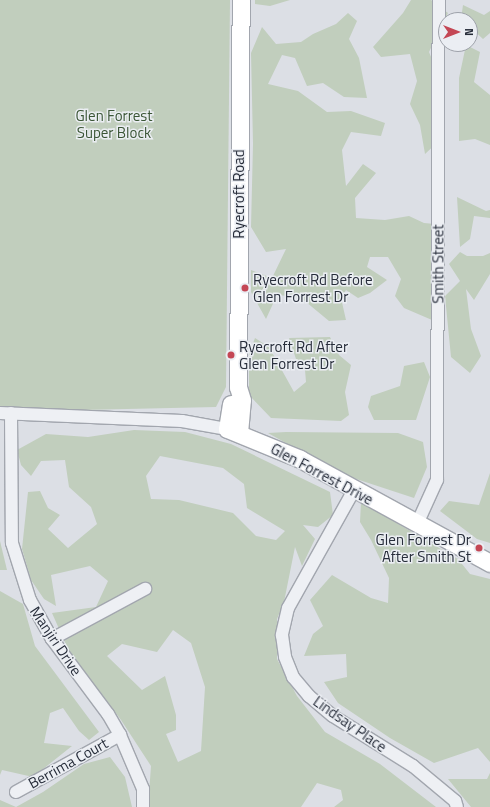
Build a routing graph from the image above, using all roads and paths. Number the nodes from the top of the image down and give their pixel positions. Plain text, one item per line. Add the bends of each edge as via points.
1 (240, 0) edge
2 (439, 0) edge
3 (6, 413) edge
4 (233, 431) junction
5 (354, 490) junction
6 (417, 524) junction
7 (490, 562) edge
8 (145, 589) dead end
9 (52, 639) junction
10 (120, 735) junction
11 (16, 792) dead end
12 (143, 807) edge
13 (457, 807) edge

1 - 4 street, Ryecroft Road via 238,387 242,400
2 - 6 street, Smith Street via 437,480
3 - 4 street, Glen Forrest Drive via 182,421
3 - 9 street, Manjiri Drive via 12,543 30,600
4 - 5 street, Glen Forrest Drive via 300,459
5 - 6 street, Glen Forrest Drive
5 - 13 street, Lindsay Place via 288,608 282,634 284,656 293,677 309,696 332,716 413,766 455,801
6 - 7 street, Glen Forrest Drive
8 - 9 street
9 - 10 street, Manjiri Drive via 108,714
10 - 11 street, Berrima Court
10 - 12 street, Manjiri Drive via 143,789

